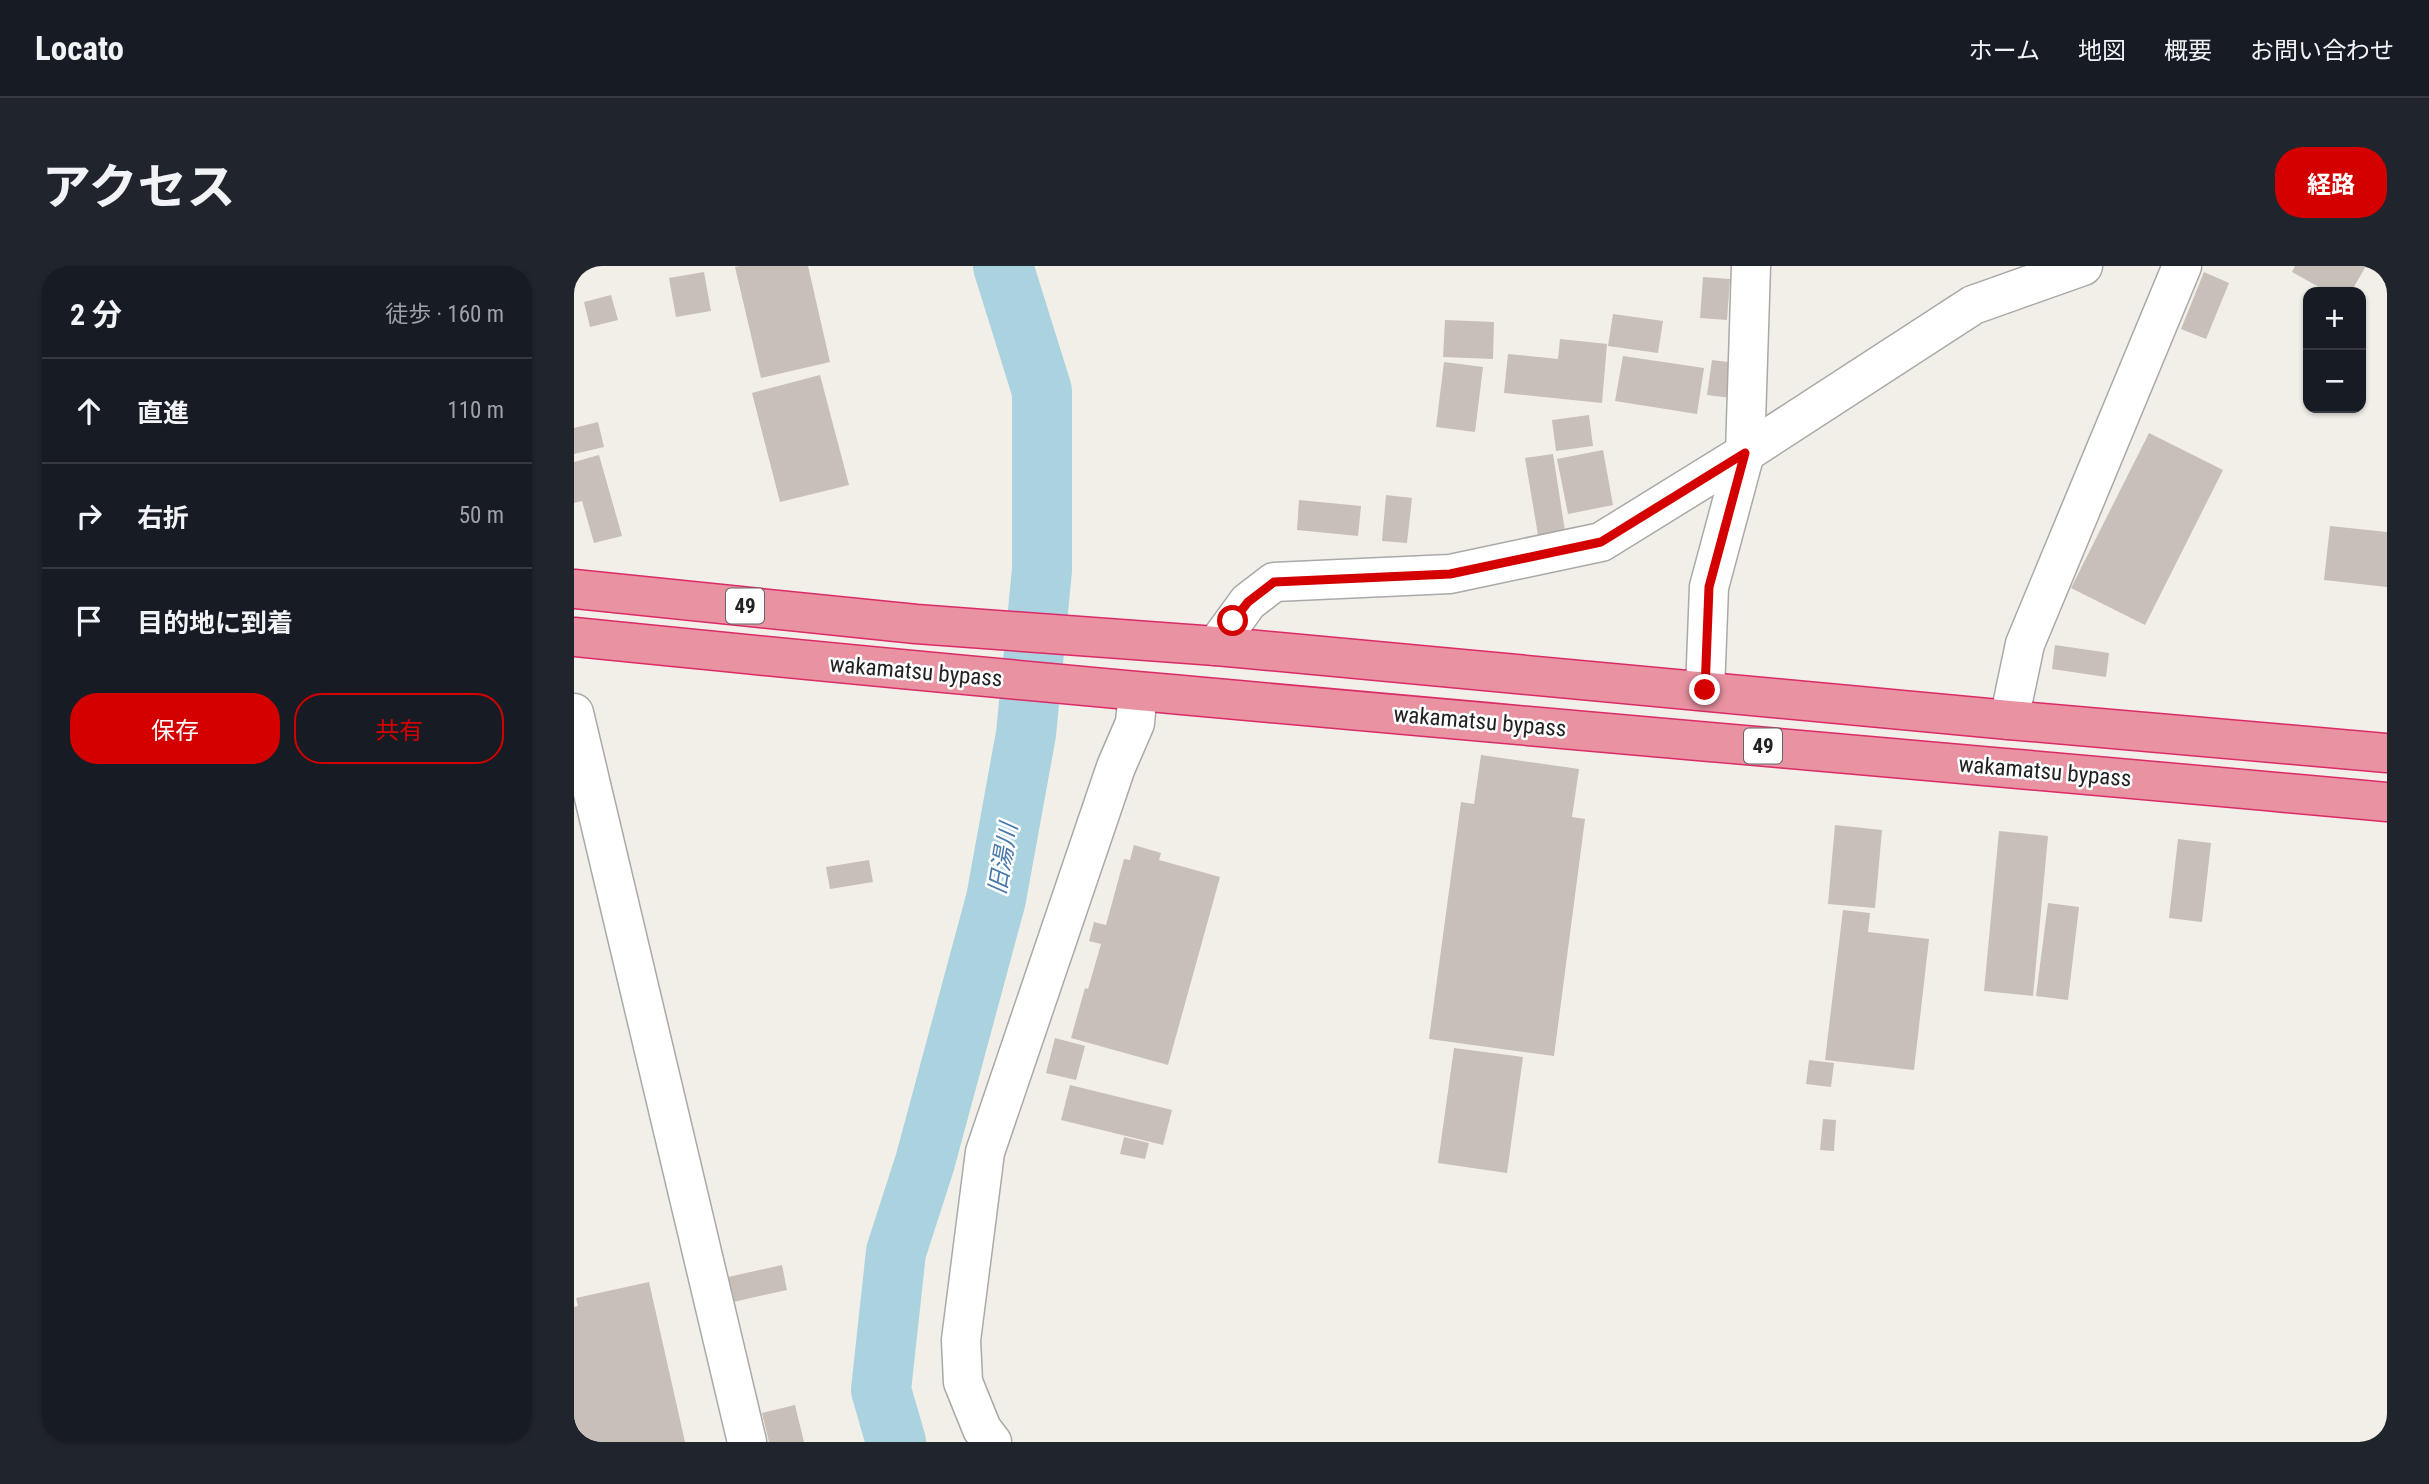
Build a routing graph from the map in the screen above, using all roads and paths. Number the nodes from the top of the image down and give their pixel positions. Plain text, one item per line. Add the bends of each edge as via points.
1 (1751, 266) edge
2 (2083, 266) edge
3 (2182, 266) edge
4 (1745, 453) junction
5 (574, 589) edge
6 (574, 637) edge
7 (1216, 646) junction
8 (1705, 690) junction
9 (1138, 701) junction
10 (574, 713) edge
11 (2009, 720) junction
12 (2387, 753) edge
13 (2387, 802) edge
14 (747, 1442) edge
15 (992, 1442) edge

1 - 4 street
2 - 4 street via 1973,305
3 - 11 street via 2025,644
4 - 7 street via 1601,542 1450,574 1274,582 1248,602
4 - 8 street via 1709,587
5 - 7 highway, wakamatsu bypass / 49 via 916,624
6 - 9 highway, wakamatsu bypass / 49 via 912,671
7 - 8 highway, wakamatsu bypass / 49
8 - 11 highway, wakamatsu bypass / 49
9 - 13 highway, wakamatsu bypass / 49
9 - 15 street via 1135,723 985,1152 961,1340 963,1382
10 - 14 street
11 - 12 highway, wakamatsu bypass / 49

